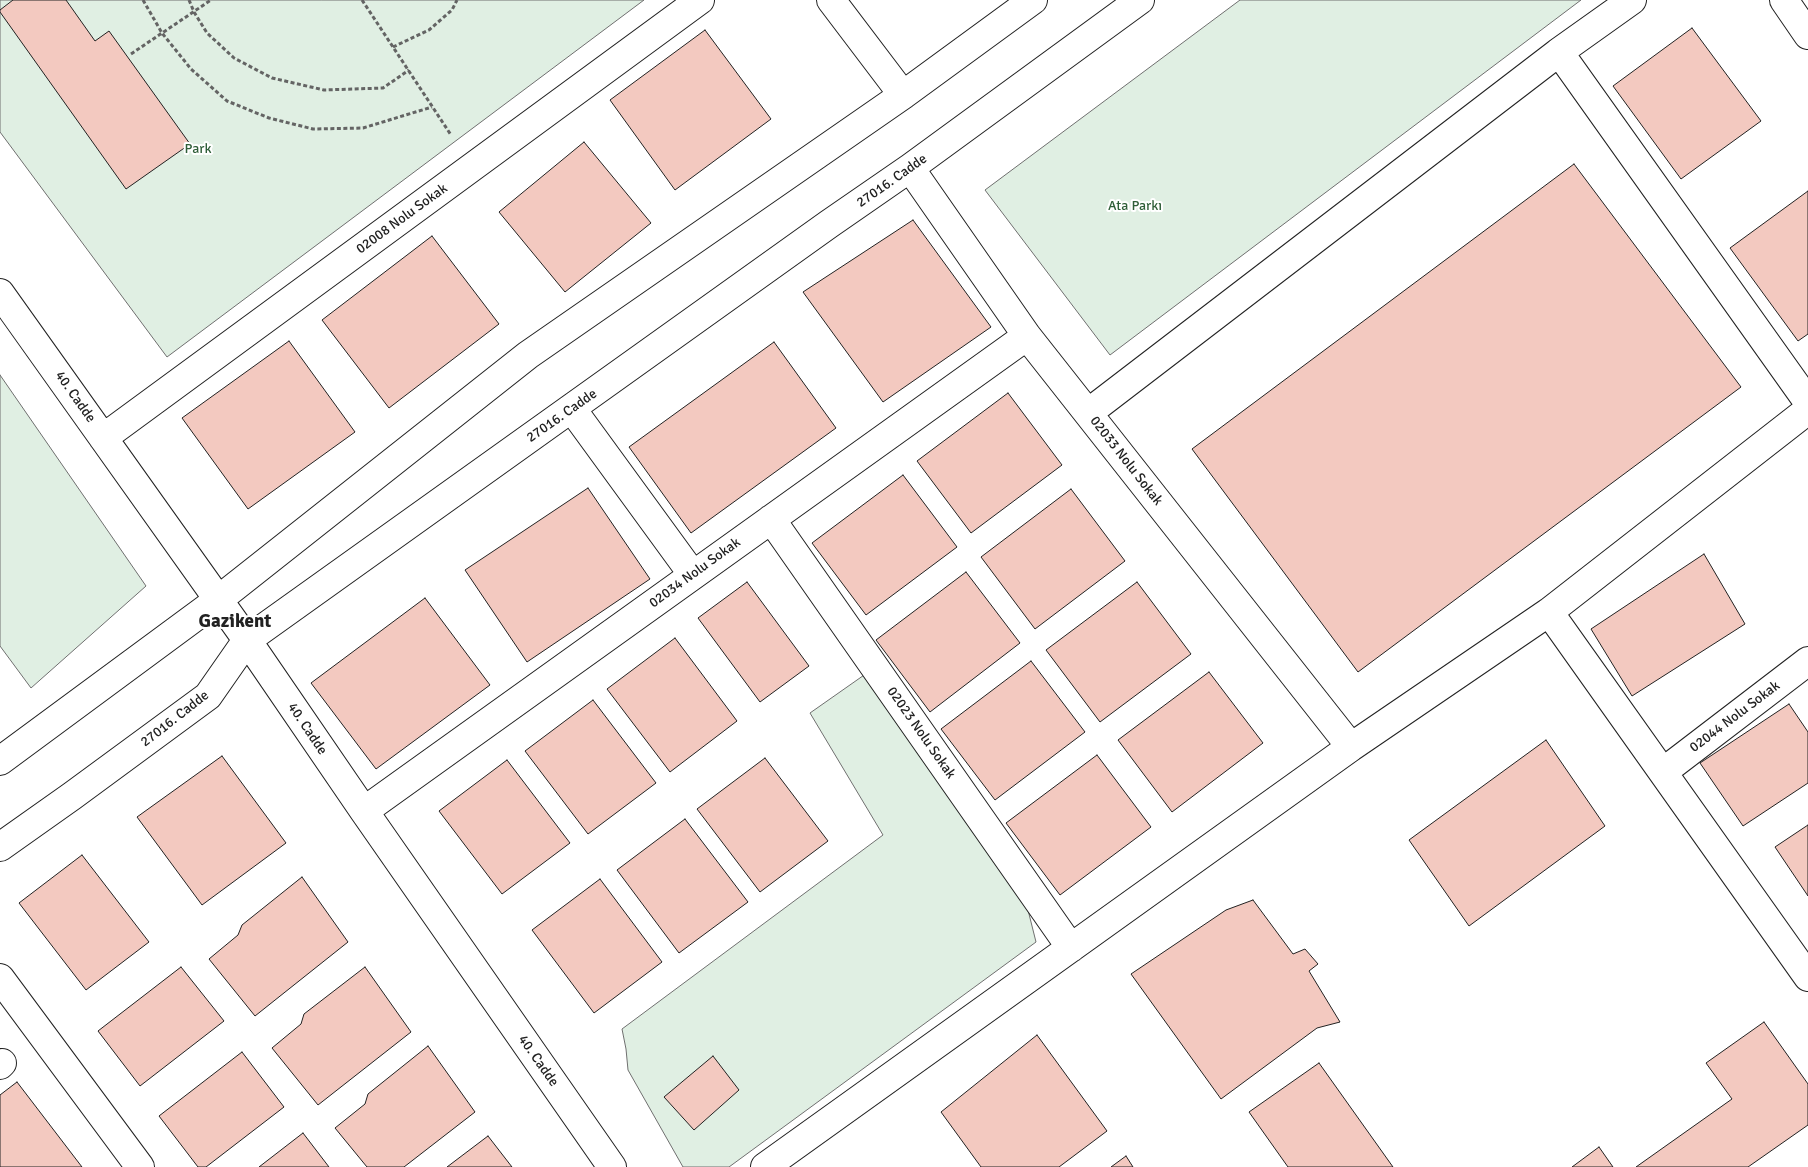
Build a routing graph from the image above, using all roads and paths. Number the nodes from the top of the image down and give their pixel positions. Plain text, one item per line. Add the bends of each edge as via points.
1 (143, 0) edge
2 (189, 0) edge
3 (211, 0) edge
4 (362, 0) edge
5 (457, 0) edge
6 (700, 0) edge
7 (831, 0) edge
8 (1033, 0) edge
9 (1140, 0) edge
10 (1632, 0) edge
11 (1784, 0) edge
12 (194, 12) junction
13 (162, 33) junction
14 (1808, 35) edge
15 (393, 47) junction
16 (1560, 52) junction
17 (131, 54) dead end
18 (409, 70) junction
19 (903, 95) junction
20 (432, 107) junction
21 (451, 135) dead end
22 (910, 168) junction
23 (0, 292) edge
24 (1027, 336) junction
25 (1808, 402) edge
26 (572, 409) junction
27 (1808, 410) edge
28 (1088, 413) junction
29 (103, 438) junction
30 (771, 519) junction
31 (693, 575) junction
32 (218, 600) junction
33 (1549, 612) junction
34 (247, 640) junction
35 (1808, 661) edge
36 (1351, 747) junction
37 (0, 761) edge
38 (1663, 772) junction
39 (364, 811) junction
40 (0, 847) edge
41 (1071, 948) junction
42 (1808, 977) edge
43 (0, 978) edge
44 (140, 1167) edge
45 (612, 1167) edge
46 (765, 1167) edge

1 - 13 path
2 - 12 path
3 - 12 path
4 - 15 path
5 - 15 path via 452,10 429,30
6 - 29 street, 02008 Nolu Sokak
7 - 19 street
8 - 19 street
9 - 22 street, 27016. Cadde
10 - 16 street
11 - 14 street
12 - 13 path
12 - 18 path via 207,33 234,58 272,78 324,90 383,88
13 - 17 path
13 - 20 path via 191,69 227,101 269,118 314,129 363,128
15 - 18 path
16 - 25 street
16 - 28 street
18 - 20 path
19 - 32 street via 528,355
20 - 21 path
22 - 24 street, 02033 Nolu Sokak
22 - 26 street, 27016. Cadde
23 - 29 street, 40. Cadde
24 - 28 street, 02033 Nolu Sokak
24 - 30 street, 02034 Nolu Sokak
26 - 31 street
26 - 34 street, 27016. Cadde
27 - 33 street
28 - 36 street, 02033 Nolu Sokak
29 - 32 street, 40. Cadde
30 - 31 street, 02034 Nolu Sokak
30 - 41 street, 02023 Nolu Sokak
31 - 39 street, 02034 Nolu Sokak
32 - 34 street, 40. Cadde
32 - 37 street
33 - 36 street
33 - 38 street
34 - 39 street, 40. Cadde
34 - 40 street, 27016. Cadde via 208,696
35 - 38 street, 02044 Nolu Sokak
36 - 41 street
38 - 42 street
39 - 45 street, 40. Cadde
41 - 46 street
43 - 44 street

